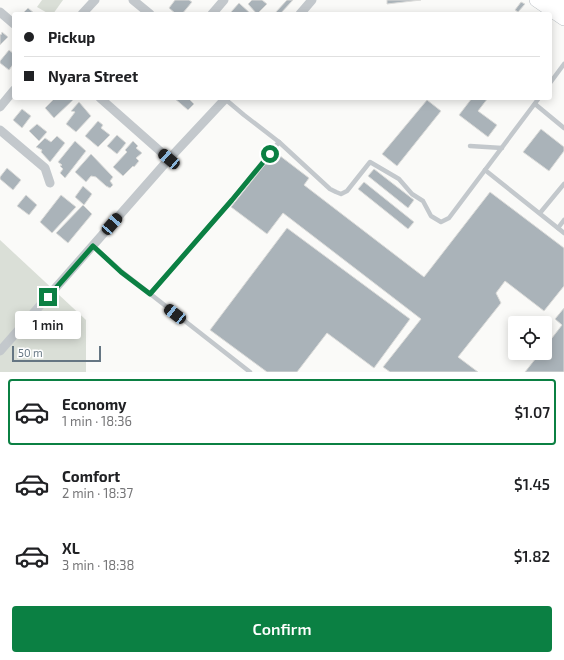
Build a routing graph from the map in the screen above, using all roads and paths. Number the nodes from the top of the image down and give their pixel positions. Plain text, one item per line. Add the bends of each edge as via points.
1 (95, 0) edge
2 (133, 0) edge
3 (224, 0) edge
4 (312, 0) edge
5 (536, 0) edge
6 (553, 0) edge
7 (564, 8) edge
8 (0, 12) edge
9 (84, 12) edge
10 (148, 12) edge
11 (214, 12) edge
12 (302, 12) edge
13 (564, 19) edge
14 (12, 22) edge
15 (564, 64) edge
16 (552, 80) edge
17 (12, 92) edge
18 (102, 100) edge
19 (223, 100) edge
20 (227, 100) edge
21 (538, 100) edge
22 (535, 104) junction
23 (0, 107) edge
24 (564, 128) edge
25 (0, 130) edge
26 (279, 142) junction
27 (470, 146) dead end
28 (502, 148) junction
29 (169, 159) junction
30 (485, 170) junction
31 (50, 182) dead end
32 (564, 184) edge
33 (540, 213) junction
34 (564, 220) edge
35 (558, 228) junction
36 (564, 233) edge
37 (93, 246) junction
38 (150, 294) junction
39 (0, 351) edge
40 (250, 372) edge

1 - 9 street
2 - 10 street
3 - 11 street
4 - 12 street
5 - 13 street
6 - 7 street
8 - 14 street
15 - 16 lane
17 - 23 street
18 - 29 street
19 - 29 street
20 - 26 lane
21 - 22 lane
22 - 24 lane
22 - 28 lane
25 - 31 street via 45,168
26 - 30 lane via 330,189 341,194 347,191 370,162 399,179 412,194 423,201 431,216 441,222 449,218
26 - 38 lane
27 - 28 lane
28 - 30 lane
29 - 37 street
30 - 33 lane
32 - 33 lane
33 - 35 lane
34 - 35 lane
35 - 36 lane
37 - 38 lane
37 - 39 street
38 - 40 lane

